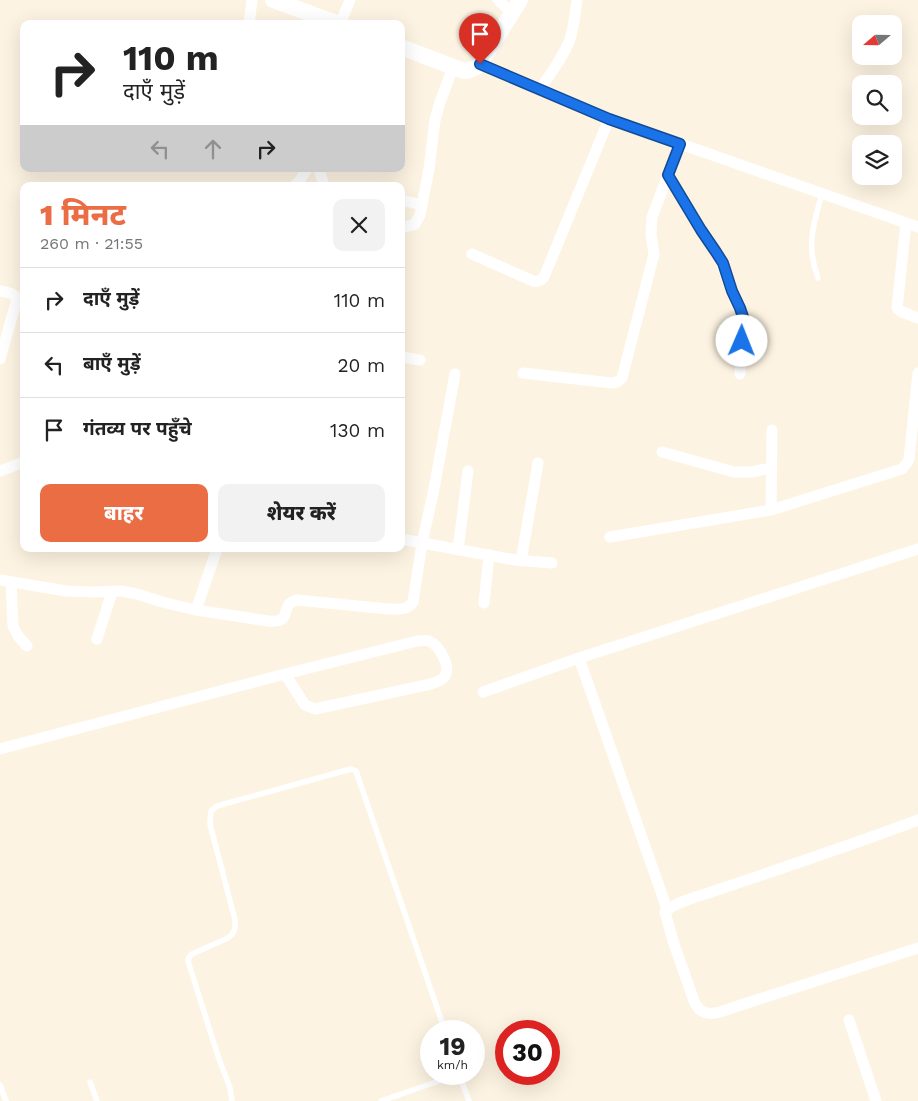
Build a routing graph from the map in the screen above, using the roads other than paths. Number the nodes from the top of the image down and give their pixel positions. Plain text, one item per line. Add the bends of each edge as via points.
1 (252, 0) edge
2 (273, 0) edge
3 (350, 0) edge
4 (498, 0) edge
5 (577, 0) edge
6 (516, 7) edge
7 (250, 20) edge
8 (328, 20) edge
9 (341, 20) edge
10 (405, 48) edge
11 (480, 64) junction
12 (453, 66) junction
13 (540, 90) junction
14 (609, 119) junction
15 (680, 144) junction
16 (668, 175) junction
17 (822, 194) junction
18 (405, 201) edge
19 (422, 205) junction
20 (906, 223) junction
21 (405, 227) edge
22 (918, 227) edge
23 (472, 254) dead end
24 (818, 278) dead end
25 (0, 290) edge
26 (20, 297) edge
27 (918, 318) edge
28 (405, 358) edge
29 (0, 359) edge
30 (420, 360) dead end
31 (523, 373) dead end
32 (918, 373) edge
33 (455, 374) dead end
34 (740, 374) dead end
35 (772, 430) dead end
36 (662, 452) dead end
37 (538, 463) dead end
38 (20, 464) edge
39 (771, 468) junction
40 (3, 470) edge
41 (20, 471) edge
42 (468, 471) dead end
43 (771, 510) junction
44 (610, 537) dead end
45 (405, 541) edge
46 (422, 543) junction
47 (918, 549) edge
48 (458, 550) junction
49 (215, 552) edge
50 (489, 555) junction
51 (521, 561) junction
52 (552, 563) dead end
53 (5, 581) edge
54 (112, 592) junction
55 (484, 602) dead end
56 (196, 610) junction
57 (97, 639) dead end
58 (27, 646) dead end
59 (579, 658) junction
60 (285, 674) junction
61 (483, 692) dead end
62 (0, 749) edge
63 (918, 820) edge
64 (667, 909) junction
65 (918, 948) edge
66 (441, 1020) edge
67 (849, 1020) dead end
68 (90, 1082) dead end
69 (0, 1085) edge
70 (427, 1085) edge
71 (463, 1085) edge
72 (6, 1101) edge
73 (97, 1101) edge
74 (232, 1101) edge
75 (381, 1101) edge
76 (470, 1101) edge
77 (876, 1101) edge

1 - 7 street
2 - 8 main road
3 - 9 street
4 - 6 street
5 - 13 street via 569,41
6 - 11 main road
10 - 12 main road
11 - 12 main road via 470,70
11 - 13 street
12 - 19 street via 435,120
13 - 14 street
14 - 15 street
14 - 23 street via 542,280 533,281
15 - 16 street
15 - 17 street
16 - 31 street via 652,217 654,254 622,378 612,383
16 - 34 street via 720,256 740,308 743,325
17 - 20 street
17 - 24 lane via 812,232 812,255
18 - 19 street
19 - 21 street via 415,224
20 - 22 street
20 - 27 street via 897,308
25 - 26 street
26 - 29 street
28 - 30 street
32 - 43 street via 909,459 905,466
33 - 46 street
35 - 39 street
36 - 39 street via 734,472
37 - 51 street
38 - 40 street
39 - 43 street
40 - 41 street
42 - 48 street
43 - 44 street
45 - 46 street
46 - 48 street
46 - 56 street via 413,602 408,608 297,600 289,604 282,620 275,621
47 - 59 street
48 - 50 street
49 - 56 street
50 - 51 street
50 - 55 street
51 - 52 street
53 - 54 street via 66,590
53 - 58 street via 13,626
54 - 56 street via 137,594
54 - 57 street
59 - 61 street
59 - 64 street
60 - 60 street via 424,640 438,649 447,667 444,678 431,684 315,709 305,705
60 - 62 street
63 - 64 street
64 - 65 street via 665,912 696,1007 705,1014
66 - 74 lane via 356,771 351,769 216,806 211,811 210,824 235,920 235,931 228,938 192,954 188,963
67 - 77 street
68 - 73 lane
69 - 72 lane
70 - 75 lane
71 - 76 lane

